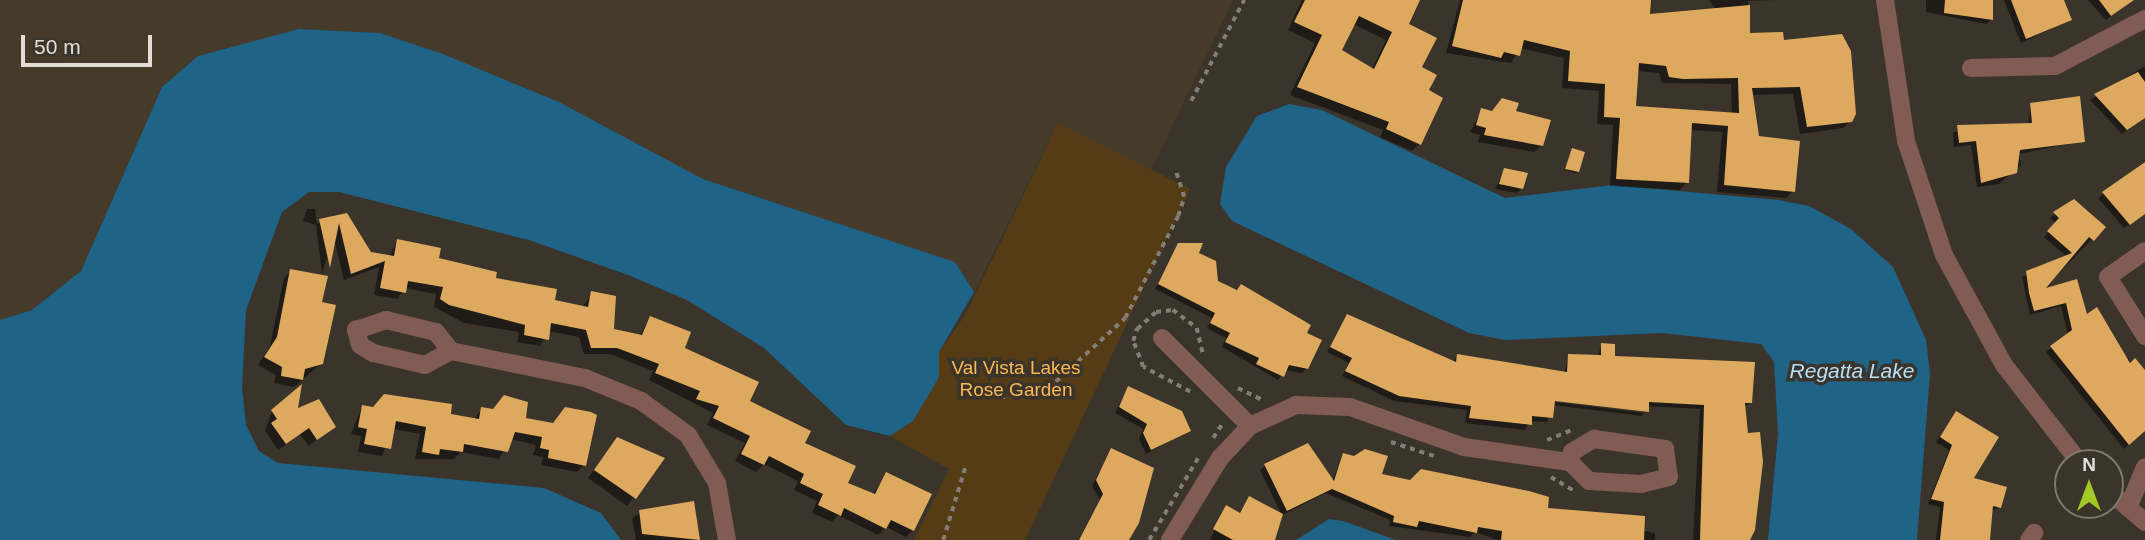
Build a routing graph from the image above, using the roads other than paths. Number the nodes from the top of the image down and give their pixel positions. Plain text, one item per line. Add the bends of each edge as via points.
1 (1885, 0) edge
2 (2145, 19) edge
3 (1971, 68) dead end
4 (2145, 251) edge
5 (2145, 336) edge
6 (1162, 338) dead end
7 (450, 351) junction
8 (1250, 426) junction
9 (2069, 449) edge
10 (1570, 462) junction
11 (2145, 467) edge
12 (2145, 497) edge
13 (2124, 504) edge
14 (2128, 508) junction
15 (2145, 522) edge
16 (727, 540) edge
17 (1170, 540) edge

1 - 9 street via 1906,141 1944,255 2004,365
2 - 3 street via 2055,66
4 - 5 street via 2108,277
6 - 8 street
7 - 7 street via 436,332 386,320 356,330 360,345 373,353 425,366
7 - 16 street via 585,378 641,401 688,435 717,483
8 - 10 street via 1296,405 1330,403 1464,447
8 - 17 street via 1220,458
10 - 10 street via 1582,477 1605,484 1663,483 1672,468 1665,449 1625,439 1594,439 1572,452
11 - 14 street
12 - 14 street
13 - 14 street
14 - 15 street

